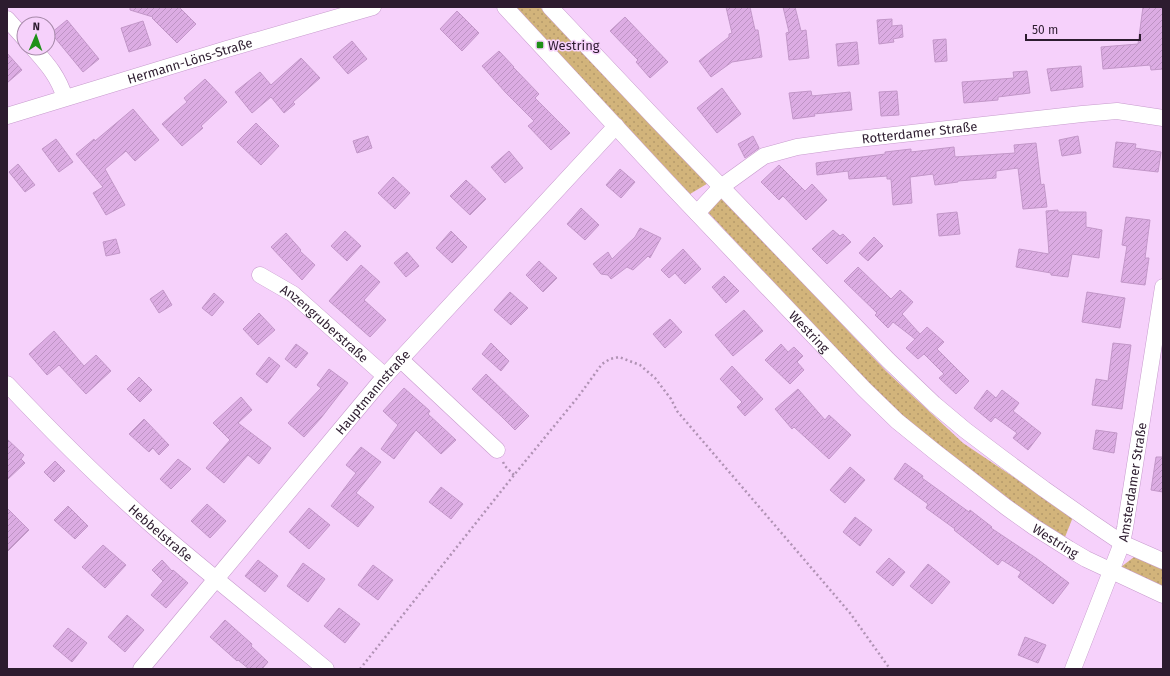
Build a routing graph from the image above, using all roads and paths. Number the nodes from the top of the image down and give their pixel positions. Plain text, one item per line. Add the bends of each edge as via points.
1 (373, 7) edge
2 (505, 7) edge
3 (550, 7) edge
4 (7, 18) edge
5 (16, 29) edge
6 (40, 56) edge
7 (65, 98) junction
8 (7, 116) edge
9 (1163, 118) edge
10 (616, 126) junction
11 (721, 187) junction
12 (697, 212) junction
13 (260, 275) dead end
14 (1163, 287) edge
15 (400, 359) junction
16 (385, 376) junction
17 (7, 384) edge
18 (497, 450) dead end
19 (1122, 543) junction
20 (1163, 561) edge
21 (1111, 571) junction
22 (216, 580) junction
23 (1163, 595) edge
24 (141, 669) edge
25 (326, 669) edge
26 (360, 669) edge
27 (890, 669) edge
28 (1073, 669) edge

1 - 7 street, Hermann-Löns-Straße
2 - 10 street, Westring
3 - 11 street
4 - 5 street
6 - 7 street via 52,70
7 - 8 street, Hermann-Löns-Straße
9 - 11 street, Rotterdamer Straße via 1117,112 840,140 797,147 764,156
10 - 12 street, Westring
10 - 15 street, Hauptmannstraße
11 - 12 street, Rotterdamer Straße
11 - 19 street via 888,360 934,404 1044,490
12 - 21 street, Westring via 897,421 1022,519 1069,549
13 - 16 street, Anzengruberstraße via 293,294
14 - 19 street, Amsterdamer Straße
15 - 16 street, Hauptmannstraße
15 - 18 street
16 - 22 street, Hauptmannstraße
17 - 22 street, Hebbelstraße via 111,488
19 - 20 street
19 - 21 street, Amsterdamer Straße
21 - 23 street, Westring
21 - 28 street, Amsterdamer Straße
22 - 24 street, Hauptmannstraße
22 - 25 street, Hebbelstraße
26 - 27 path via 602,364 619,357 640,365 655,378 677,411 850,613

